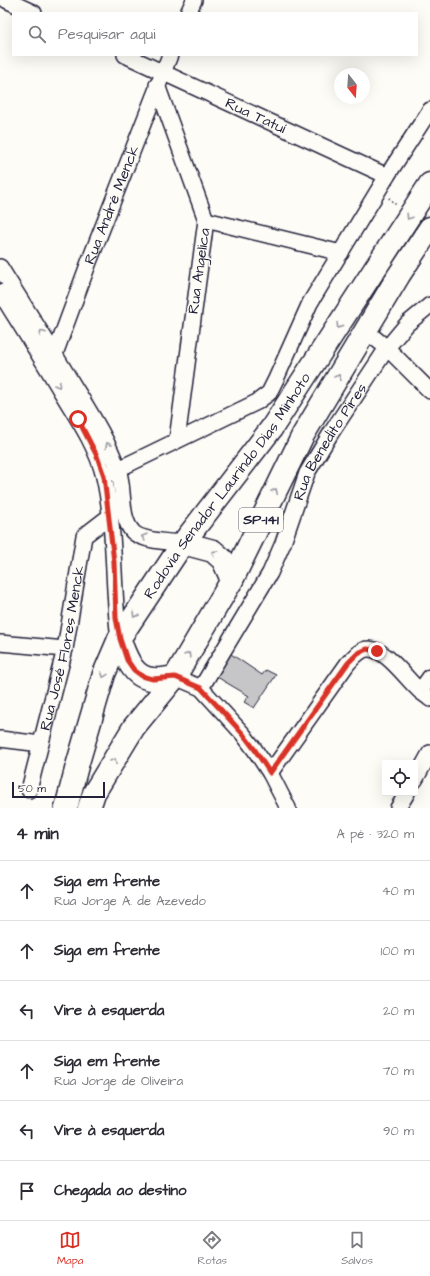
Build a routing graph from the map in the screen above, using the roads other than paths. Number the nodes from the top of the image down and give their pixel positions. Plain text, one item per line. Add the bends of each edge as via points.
1 (6, 0) edge
2 (194, 0) edge
3 (32, 12) edge
4 (188, 12) edge
5 (126, 56) edge
6 (170, 56) edge
7 (160, 79) junction
8 (430, 110) edge
9 (384, 182) junction
10 (430, 184) edge
11 (206, 220) junction
12 (430, 228) edge
13 (341, 253) junction
14 (0, 267) edge
15 (0, 292) edge
16 (430, 305) edge
17 (430, 314) edge
18 (407, 324) junction
19 (366, 331) junction
20 (387, 348) junction
21 (49, 358) junction
22 (430, 391) edge
23 (269, 393) junction
24 (288, 404) junction
25 (177, 440) junction
26 (120, 475) junction
27 (105, 483) junction
28 (110, 516) junction
29 (183, 543) junction
30 (232, 580) junction
31 (120, 639) junction
32 (0, 643) edge
33 (65, 649) junction
34 (175, 677) junction
35 (430, 677) edge
36 (201, 688) junction
37 (425, 695) edge
38 (0, 739) edge
39 (41, 744) junction
40 (430, 753) edge
41 (270, 773) junction
42 (418, 775) edge
43 (29, 790) dead end
44 (66, 808) edge
45 (89, 808) edge
46 (288, 808) edge

1 - 3 street
2 - 4 street
5 - 7 street, Rua Tatuí
6 - 7 street, Rua André Menck
7 - 9 street, Rua Tatuí
7 - 11 street, Rua Angelica
7 - 21 street, Rua André Menck
8 - 9 street
9 - 13 street
10 -> 24 main road, Rodovia Senador Laurindo Dias Minhoto
11 - 13 street
11 - 25 street, Rua Angelica
12 - 19 main road, Rodovia Senador Laurindo Dias Minhoto / SP-141
13 - 23 street via 310,303
21 -> 14 street
15 - 21 street
16 - 18 street, Rua Benedito Pires
17 - 18 street
18 - 20 street, Rua Benedito Pires
19 - 20 street
30 -> 19 main road, Rodovia Senador Laurindo Dias Minhoto / SP-141 via 303,435
20 - 22 street
20 - 36 street, Rua Benedito Pires via 307,473 270,573
26 -> 21 street via 111,450 96,422
21 -> 27 street via 97,456
23 - 24 street
23 - 25 street via 257,402
24 - 29 main road, Rodovia Senador Laurindo Dias Minhoto
25 - 26 street
26 - 27 street
29 -> 26 street via 134,534 127,524
27 - 28 street
28 - 31 street via 116,618
28 - 33 street, Rua José Flores Menck via 84,536
30 -> 29 main road via 223,560 213,551
29 -> 31 main road, Rodovia Senador Laurindo Dias Minhoto
34 -> 30 main road, Rodovia Senador Laurindo Dias Minhoto / SP-141
31 - 34 main road via 127,660 142,676 153,679
31 -> 44 main road, Rodovia Senador Laurindo Dias Minhoto via 104,674
32 - 33 street
33 - 39 street, Rua José Flores Menck
34 - 36 street
45 -> 34 main road, Rodovia Senador Laurindo Dias Minhoto / SP-141 via 94,793 134,727
35 - 37 street
36 - 41 street via 243,734
37 - 41 street via 377,651 367,649 358,653 348,663
38 - 39 street
39 - 43 street, Rua José Flores Menck
40 - 42 street
41 - 46 street

